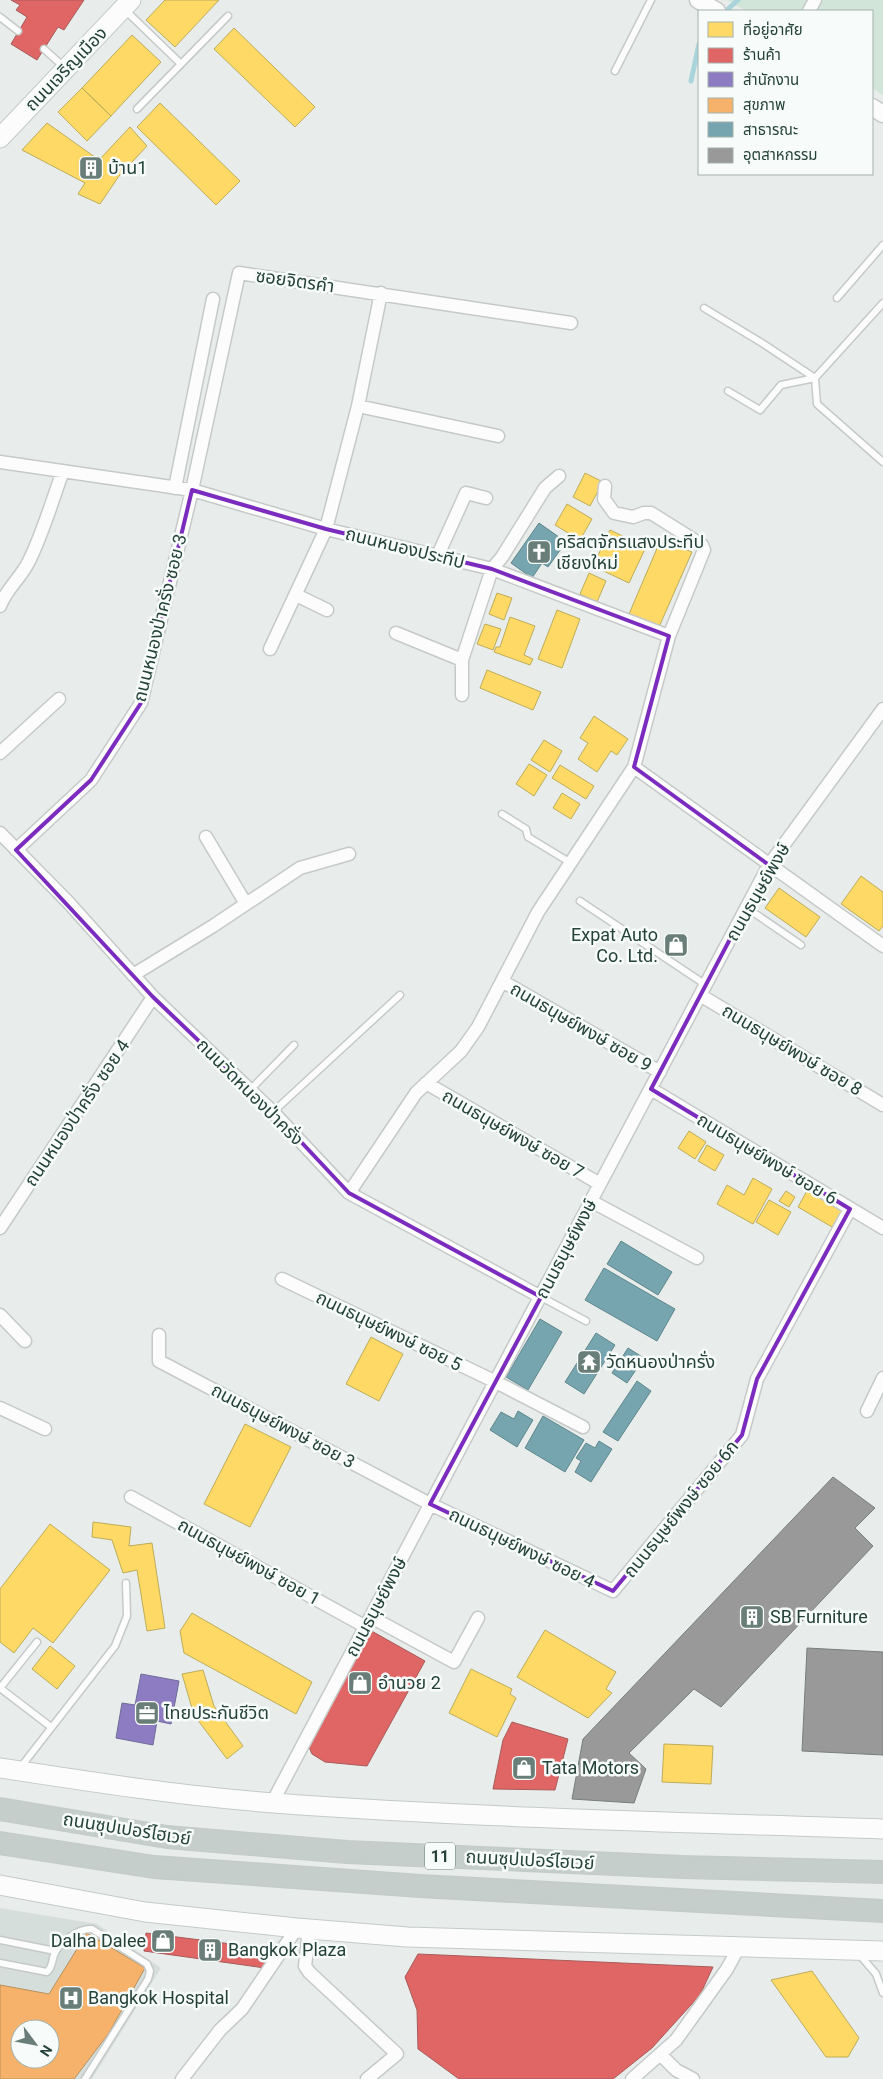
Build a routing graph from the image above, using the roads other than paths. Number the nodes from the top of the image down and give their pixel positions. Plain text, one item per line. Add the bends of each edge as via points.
1 (652, 0) edge
2 (127, 4) edge
3 (228, 16) dead end
4 (0, 17) edge
5 (18, 31) dead end
6 (44, 50) dead end
7 (181, 64) junction
8 (66, 68) junction
9 (615, 71) dead end
10 (137, 109) dead end
11 (0, 138) edge
12 (883, 245) edge
13 (381, 293) junction
14 (837, 298) dead end
15 (213, 299) dead end
16 (883, 303) edge
17 (704, 308) dead end
18 (571, 323) dead end
19 (815, 378) junction
20 (728, 391) dead end
21 (358, 406) junction
22 (498, 436) dead end
23 (0, 462) edge
24 (883, 462) edge
25 (63, 471) junction
26 (559, 476) dead end
27 (606, 486) dead end
28 (175, 488) junction
29 (192, 490) junction
30 (486, 498) dead end
31 (326, 529) junction
32 (438, 555) junction
33 (492, 569) junction
34 (296, 595) junction
35 (0, 606) edge
36 (327, 610) dead end
37 (396, 633) dead end
38 (669, 636) junction
39 (270, 649) dead end
40 (462, 660) junction
41 (462, 695) dead end
42 (59, 698) dead end
43 (883, 709) edge
44 (0, 753) edge
45 (634, 767) junction
46 (502, 814) dead end
47 (0, 832) edge
48 (206, 837) dead end
49 (16, 850) junction
50 (349, 854) dead end
51 (571, 863) junction
52 (769, 865) junction
53 (580, 901) dead end
54 (246, 904) junction
55 (746, 908) junction
56 (881, 942) edge
57 (801, 945) dead end
58 (133, 975) junction
59 (502, 982) junction
60 (703, 990) junction
61 (400, 995) dead end
62 (153, 998) junction
63 (294, 1045) dead end
64 (660, 1072) junction
65 (426, 1083) junction
66 (651, 1089) junction
67 (250, 1090) junction
68 (883, 1104) edge
69 (273, 1112) junction
70 (600, 1184) junction
71 (348, 1193) junction
72 (591, 1201) junction
73 (850, 1210) junction
74 (0, 1228) edge
75 (883, 1228) edge
76 (696, 1258) dead end
77 (282, 1280) dead end
78 (540, 1297) junction
79 (0, 1315) edge
80 (586, 1321) dead end
81 (159, 1335) dead end
82 (25, 1341) dead end
83 (883, 1378) edge
84 (496, 1382) junction
85 (0, 1408) edge
86 (866, 1411) dead end
87 (583, 1427) dead end
88 (45, 1429) dead end
89 (131, 1497) dead end
90 (430, 1504) junction
91 (126, 1584) dead end
92 (613, 1591) joint
93 (478, 1618) dead end
94 (368, 1622) junction
95 (37, 1642) dead end
96 (0, 1688) edge
97 (52, 1728) junction
98 (9, 1769) edge
99 (272, 1803) junction
100 (0, 1808) edge
101 (883, 1829) edge
102 (0, 1843) edge
103 (883, 1872) edge
104 (0, 1885) edge
105 (883, 1911) edge
106 (303, 1929) junction
107 (0, 1940) edge
108 (739, 1947) junction
109 (854, 1950) junction
110 (883, 1951) edge
111 (55, 1952) junction
112 (0, 1963) edge
113 (879, 1974) edge
114 (883, 1993) edge
115 (661, 2055) junction
116 (85, 2079) edge
117 (182, 2079) edge
118 (367, 2079) edge
119 (632, 2079) edge
120 (693, 2079) edge

1 - 9 lane
2 - 7 lane
2 - 8 main road, ถนนเจริญเมือง
3 - 7 lane
4 - 5 lane
6 - 8 lane
7 - 10 lane
8 - 11 main road, ถนนเจริญเมือง
12 - 14 lane
13 - 18 street, ซอยจิตรคำ
13 - 21 street
13 - 29 street, ซอยจิตรคำ via 239,273
15 - 28 street
16 - 19 lane
17 - 19 lane
19 - 20 lane via 781,385 760,410
19 - 24 lane via 817,404
21 - 22 street
21 - 31 street
23 - 25 street, ถนนหนองประทีป
25 - 28 street, ถนนหนองประทีป
25 - 35 street via 34,551
26 - 33 street via 545,488
27 - 38 street via 604,499 614,513 633,517 651,513 704,547
28 - 29 street, ถนนหนองประทีป
29 - 31 street, ถนนหนองประทีป
29 - 49 street, ถนนหนองป่าครั่ง ซอย 3 via 142,703 91,780
30 - 32 street via 466,493
31 - 32 street, ถนนหนองประทีป
31 - 34 street
32 - 33 street, ถนนหนองประทีป
33 - 38 street, ถนนหนองประทีป
33 - 40 street
34 - 36 street
34 - 39 street
37 - 40 street
38 - 45 street
40 - 41 street
42 - 44 street
43 - 52 street, ถนนธนุษย์พงษ์
45 - 51 street
45 - 52 street
46 - 51 lane via 526,829 528,837
47 - 49 street, ถนนวัดหนองป่าครั่ง
48 - 54 street
49 - 58 street, ถนนวัดหนองป่าครั่ง
50 - 54 street via 300,868
51 - 59 street via 538,912
52 - 55 street, ถนนธนุษย์พงษ์
52 - 56 street
53 - 60 lane
54 - 58 street
55 - 57 lane
55 - 60 street, ถนนธนุษย์พงษ์
58 - 62 street, ถนนวัดหนองป่าครั่ง
59 - 64 street, ถนนธนุษย์พงษ์ ซอย 9
59 - 65 street via 461,1051
60 - 64 street, ถนนธนุษย์พงษ์
60 - 68 street, ถนนธนุษย์พงษ์ ซอย 8
61 - 69 lane
62 - 67 street, ถนนวัดหนองป่าครั่ง
62 - 74 street, ถนนหนองป่าครั่ง ซอย 4
63 - 67 lane
64 - 66 street, ถนนธนุษย์พงษ์
65 - 70 street, ถนนธนุษย์พงษ์ ซอย 7
65 - 71 street
66 - 70 street, ถนนธนุษย์พงษ์
66 - 73 street, ถนนธนุษย์พงษ์ ซอย 6
67 - 69 street, ถนนวัดหนองป่าครั่ง
69 - 71 street, ถนนวัดหนองป่าครั่ง
70 - 72 street, ถนนธนุษย์พงษ์
71 - 78 street, ถนนวัดหนองป่าครั่ง
72 - 76 street
72 - 78 street, ถนนธนุษย์พงษ์
73 - 75 street, ถนนธนุษย์พงษ์ ซอย 6
73 - 92 street, ถนนธนุษย์พงษ์ ซอย 6ก via 757,1379 742,1435
77 - 84 street, ถนนธนุษย์พงษ์ ซอย 5
78 - 80 lane
78 - 84 street, ถนนธนุษย์พงษ์
79 - 82 street
81 - 90 street, ถนนธนุษย์พงษ์ ซอย 3 via 159,1361
83 - 86 street
84 - 87 street, ถนนธนุษย์พงษ์ ซอย 5
84 - 90 street, ถนนธนุษย์พงษ์
85 - 88 street
89 - 94 street, ถนนธนุษย์พงษ์ ซอย 1
90 - 92 street, ถนนธนุษย์พงษ์ ซอย 4
90 - 94 street, ถนนธนุษย์พงษ์
91 - 97 lane via 127,1616 114,1646
93 - 94 street, ถนนธนุษย์พงษ์ ซอย 1 via 454,1662
94 - 99 street, ถนนธนุษย์พงษ์
95 - 96 lane
96 - 97 lane
97 - 98 lane
98 - 99 main road via 123,1787
99 - 101 main road via 463,1814
100 - 103 highway, ถนนซุปเปอร์ไฮเวย์ / 11 via 167,1837 347,1852
102 - 105 highway, ถนนซุปเปอร์ไฮเวย์ / 11 via 154,1867 420,1886
104 - 106 main road via 145,1912
106 - 108 main road via 407,1937
106 - 117 street via 242,2009 220,2030
106 - 118 street via 309,1972 397,2054
107 - 111 lane
108 - 109 main road
108 - 115 street via 676,2040
109 - 110 main road
109 - 113 lane
111 - 112 lane via 52,1968 47,1972
111 - 116 lane via 76,1932 92,1929 148,1964 150,1971
113 - 114 lane
115 - 119 street
115 - 120 street via 676,2070

